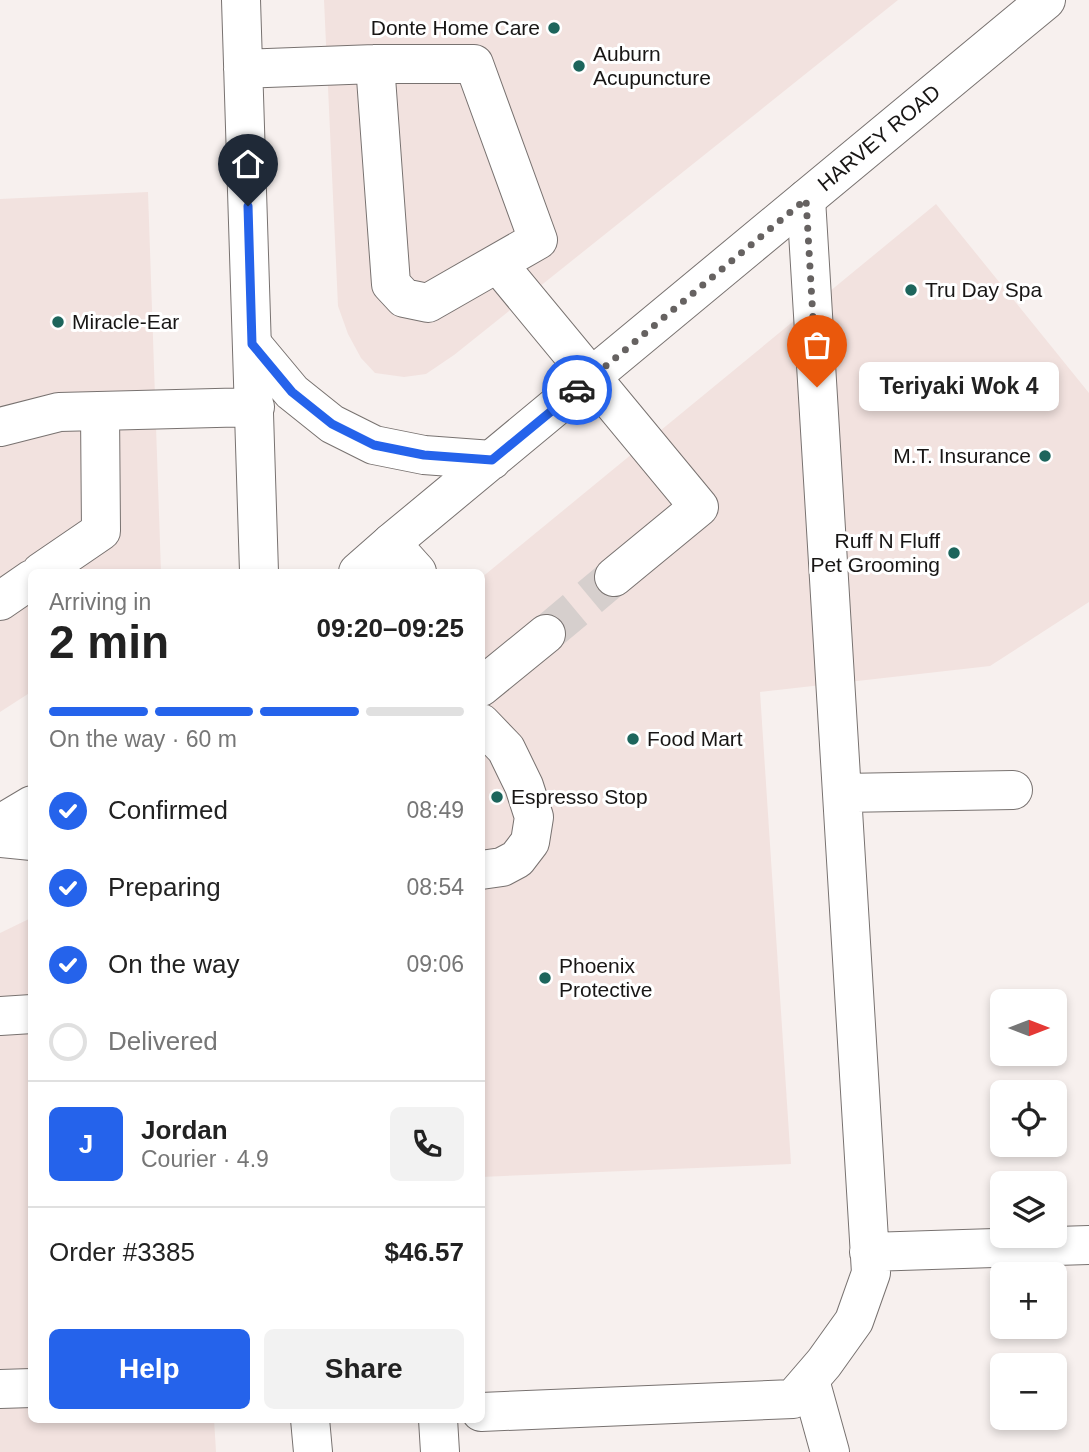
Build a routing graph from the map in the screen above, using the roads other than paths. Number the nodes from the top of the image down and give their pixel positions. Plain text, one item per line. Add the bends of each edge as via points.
1 (241, 0) edge
2 (1046, 0) edge
3 (376, 64) junction
4 (243, 69) junction
5 (806, 199) junction
6 (498, 264) junction
7 (252, 344) junction
8 (592, 377) junction
9 (255, 407) junction
10 (100, 411) junction
11 (0, 428) edge
12 (492, 460) junction
13 (391, 543) junction
14 (45, 569) edge
15 (259, 569) edge
16 (361, 569) edge
17 (414, 569) edge
18 (614, 577) tunnel mouth
19 (28, 582) edge
20 (0, 601) edge
21 (546, 634) tunnel mouth
22 (488, 668) edge
23 (485, 727) edge
24 (1013, 790) dead end
25 (842, 793) junction
26 (28, 807) edge
27 (0, 824) edge
28 (0, 838) edge
29 (28, 841) edge
30 (485, 869) edge
31 (28, 1014) edge
32 (0, 1016) edge
33 (1089, 1245) edge
34 (869, 1252) junction
35 (810, 1380) junction
36 (28, 1388) edge
37 (0, 1389) edge
38 (485, 1412) edge
39 (310, 1423) edge
40 (438, 1423) edge
41 (313, 1452) edge
42 (440, 1452) edge
43 (830, 1452) edge

1 - 4 main road
2 - 5 main road, HARVEY ROAD
3 - 4 main road
3 - 6 main road via 474,64 538,240
3 - 6 main road via 391,284 404,298 428,303
4 - 7 main road
5 - 8 main road, HARVEY ROAD
5 - 25 main road
6 - 8 main road
7 - 9 main road
7 - 12 main road via 292,392 332,424 374,445 424,455
8 - 12 main road, HARVEY ROAD
8 - 18 main road via 699,507
9 - 10 main road
9 - 15 main road
10 - 11 main road via 59,412
10 - 14 main road via 101,531
12 - 13 main road, HARVEY ROAD
13 - 16 main road, HARVEY ROAD
13 - 17 main road
19 - 20 main road
21 - 22 main road
23 - 30 main road via 506,749 534,817 530,842 517,859
24 - 25 main road
25 - 34 main road
26 - 27 main road
28 - 29 main road
31 - 32 main road
33 - 34 main road
34 - 35 main road via 871,1273 854,1321
35 - 38 main road via 793,1399
35 - 43 main road
36 - 37 main road
39 - 41 main road
40 - 42 main road

